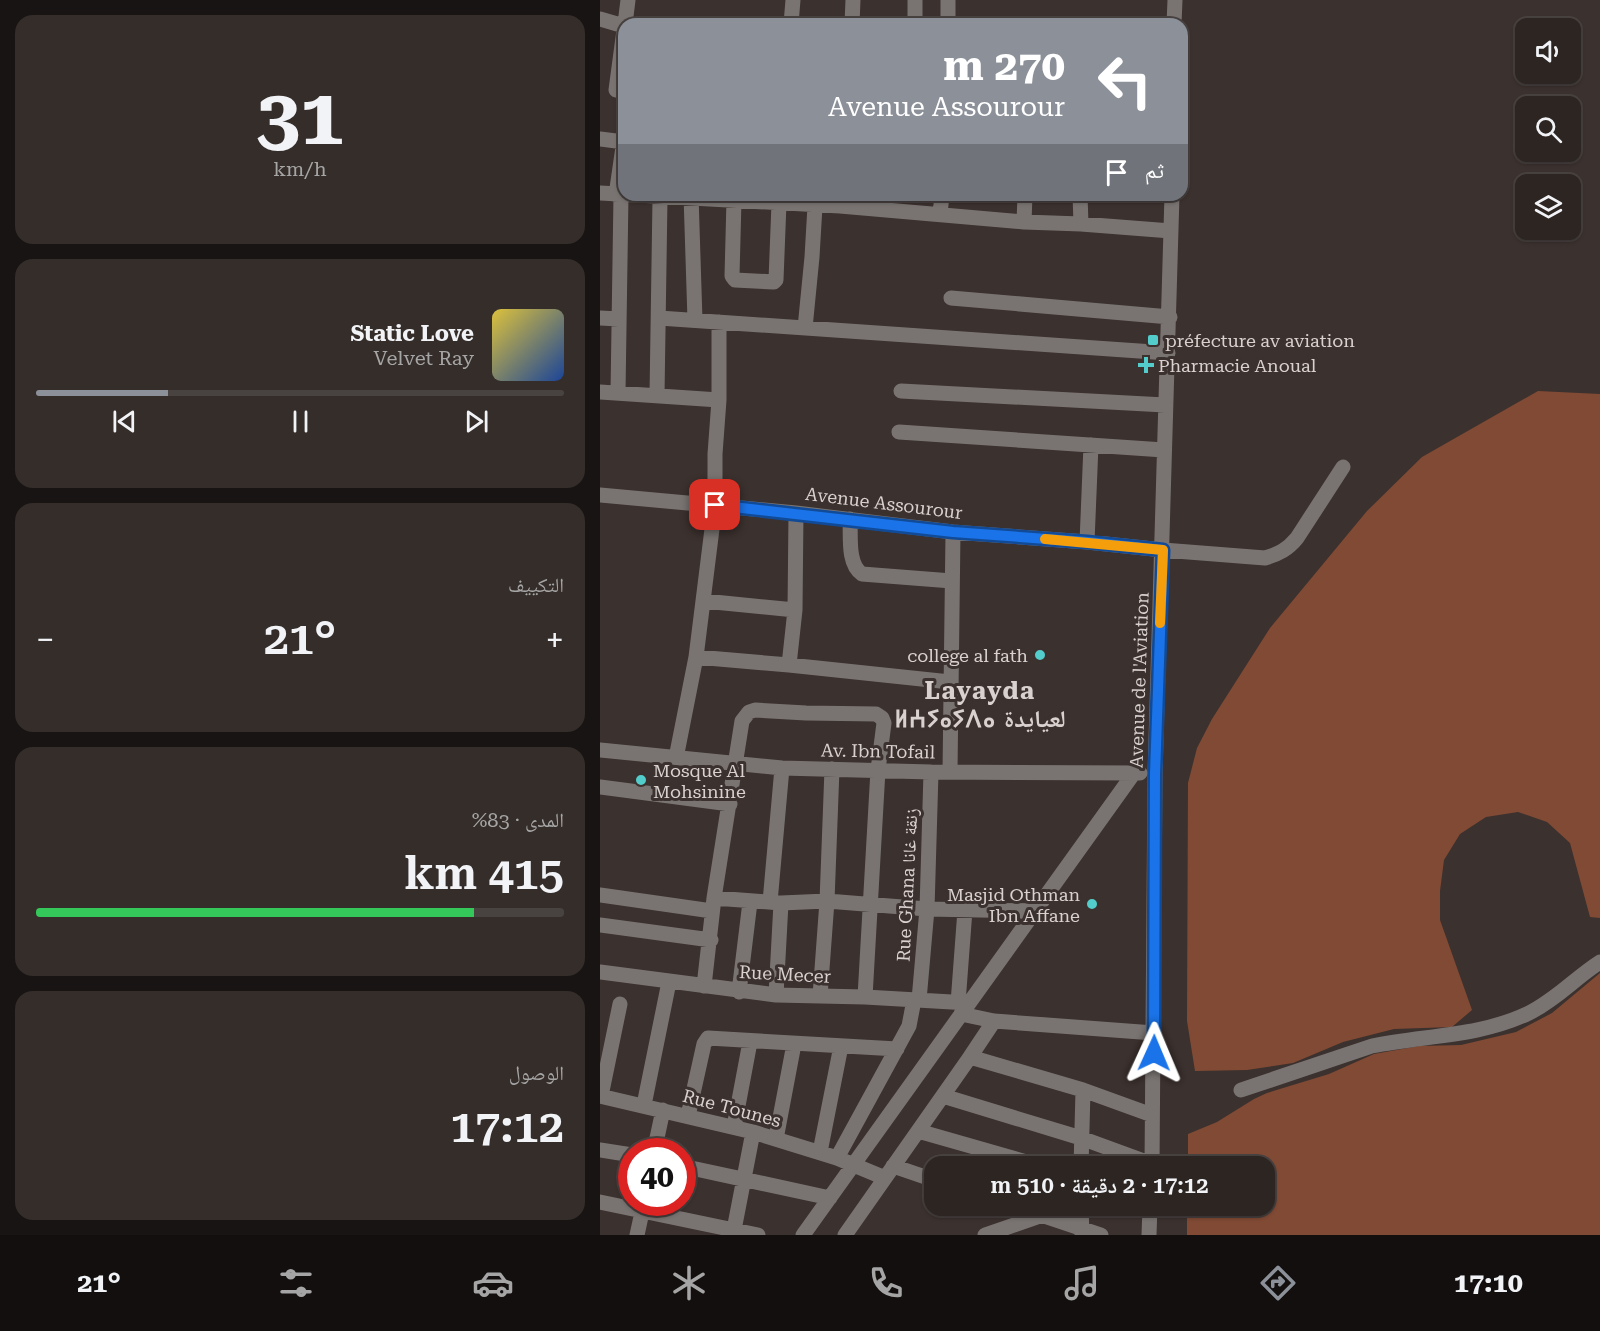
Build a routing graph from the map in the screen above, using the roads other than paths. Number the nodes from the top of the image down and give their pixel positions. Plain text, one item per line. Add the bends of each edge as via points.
1 (628, 0) edge
2 (793, 0) edge
3 (853, 0) edge
4 (915, 0) edge
5 (948, 0) edge
6 (1175, 0) edge
7 (625, 18) edge
8 (792, 18) edge
9 (852, 18) edge
10 (915, 18) edge
11 (948, 18) edge
12 (1174, 18) edge
13 (600, 19) edge
14 (618, 25) edge
15 (600, 89) edge
16 (618, 91) edge
17 (600, 139) edge
18 (618, 140) edge
19 (618, 168) edge
20 (612, 194) edge
21 (660, 201) edge
22 (691, 201) edge
23 (735, 201) edge
24 (782, 201) edge
25 (788, 201) edge
26 (941, 201) edge
27 (1025, 201) edge
28 (1080, 201) edge
29 (1172, 201) edge
30 (815, 206) junction
31 (940, 214) junction
32 (1024, 222) junction
33 (1081, 224) junction
34 (1171, 231) junction
35 (951, 298) dead end
36 (1170, 317) junction
37 (600, 318) edge
38 (659, 318) junction
39 (619, 319) junction
40 (695, 320) junction
41 (719, 322) junction
42 (805, 328) junction
43 (1168, 353) junction
44 (901, 391) dead end
45 (600, 392) edge
46 (618, 393) junction
47 (657, 396) junction
48 (719, 400) junction
49 (1166, 405) junction
50 (899, 432) dead end
51 (1091, 445) junction
52 (1164, 450) junction
53 (1343, 467) dead end
54 (600, 495) edge
55 (715, 505) junction
56 (796, 513) junction
57 (850, 519) junction
58 (953, 532) junction
59 (1087, 542) junction
60 (1163, 550) junction
61 (952, 581) junction
62 (704, 601) junction
63 (795, 610) junction
64 (696, 657) junction
65 (789, 664) junction
66 (950, 682) junction
67 (600, 750) edge
68 (676, 758) junction
69 (736, 764) junction
70 (782, 768) junction
71 (832, 770) junction
72 (879, 770) junction
73 (931, 772) junction
74 (950, 772) junction
75 (1134, 773) junction
76 (1155, 774) junction
77 (600, 787) edge
78 (730, 804) junction
79 (600, 895) edge
80 (827, 901) junction
81 (750, 902) junction
82 (775, 902) junction
83 (869, 903) junction
84 (713, 904) junction
85 (927, 909) junction
86 (965, 910) junction
87 (1037, 911) junction
88 (600, 925) edge
89 (711, 940) junction
90 (1600, 962) edge
91 (600, 972) edge
92 (669, 982) junction
93 (704, 986) junction
94 (739, 992) junction
95 (776, 995) junction
96 (820, 996) junction
97 (865, 997) junction
98 (917, 1000) junction
99 (620, 1004) dead end
100 (963, 1007) junction
101 (994, 1021) junction
102 (1154, 1033) junction
103 (750, 1042) junction
104 (794, 1044) junction
105 (842, 1046) junction
106 (897, 1049) junction
107 (970, 1057) junction
108 (1083, 1090) junction
109 (1241, 1090) dead end
110 (600, 1096) edge
111 (944, 1096) junction
112 (644, 1105) junction
113 (663, 1110) junction
114 (1152, 1115) junction
115 (688, 1116) junction
116 (734, 1127) junction
117 (918, 1131) junction
118 (753, 1132) junction
119 (657, 1138) edge
120 (1081, 1138) junction
121 (776, 1139) junction
122 (600, 1150) edge
123 (820, 1152) junction
124 (618, 1153) edge
125 (1006, 1156) edge
126 (1081, 1156) edge
127 (1127, 1156) edge
128 (1152, 1156) edge
129 (837, 1158) junction
130 (853, 1165) junction
131 (696, 1169) edge
132 (889, 1172) junction
133 (743, 1178) junction
134 (924, 1178) edge
135 (830, 1198) junction
136 (600, 1202) edge
137 (618, 1204) edge
138 (641, 1216) edge
139 (662, 1216) edge
140 (1040, 1216) edge
141 (1045, 1216) edge
142 (1150, 1216) edge
143 (687, 1228) edge
144 (1081, 1231) edge
145 (734, 1233) edge
146 (637, 1235) edge
147 (758, 1235) edge
148 (803, 1235) edge
149 (844, 1235) edge
150 (985, 1235) edge
151 (1101, 1235) edge
152 (1149, 1235) edge

1 - 7 street
2 - 8 street
3 - 9 street
4 - 10 street
5 - 11 street
6 - 12 street
13 - 14 street
15 - 16 street
17 - 18 street
19 - 20 street
20 - 39 street
21 - 38 street
22 - 40 street
23 - 24 street via 732,276 735,280 774,282
25 - 30 street
26 - 31 street
27 - 32 street
28 - 33 street
29 - 34 street, Avenue de l'Aviation
30 - 31 street
30 - 42 street
31 - 32 street
32 - 33 street
33 - 34 street
34 - 36 street, Avenue de l'Aviation
35 - 36 street
36 - 43 street, Avenue de l'Aviation
37 - 39 street
38 - 40 street
38 - 47 street
39 - 46 street
40 - 41 street
41 - 42 street
41 - 48 street
42 - 43 street
43 - 49 street, Avenue de l'Aviation
44 - 49 street
45 - 46 street
46 - 47 street
47 - 48 street
48 - 55 street
49 - 52 street, Avenue de l'Aviation
50 - 51 street
51 - 52 street
51 - 59 street
52 - 60 street, Avenue de l'Aviation
53 - 60 street, Avenue Assourour via 1297,538 1278,555 1252,558
54 - 55 street, Avenue Assourour
55 - 56 street, Avenue Assourour
55 - 62 street
56 - 57 street, Avenue Assourour
56 - 63 street
57 - 58 street, Avenue Assourour
57 - 61 street via 853,563 862,574
58 - 59 street, Avenue Assourour
58 - 61 street
59 - 60 street, Avenue Assourour
60 - 76 street, Avenue de l'Aviation
61 - 66 street
62 - 63 street
62 - 64 street
63 - 65 street
64 - 65 street
64 - 68 street
65 - 66 street
66 - 74 street
67 - 68 street, Av. Ibn Tofail
68 - 69 street, Av. Ibn Tofail
69 - 70 street, Av. Ibn Tofail
69 - 72 street via 742,721 749,712 876,714 884,723
69 - 78 street
70 - 71 street, Av. Ibn Tofail
70 - 82 street
71 - 72 street, Av. Ibn Tofail
71 - 80 street
72 - 73 street, Av. Ibn Tofail
72 - 83 street
73 - 74 street, Av. Ibn Tofail
73 - 85 street, Rue Ghana زنقة غانا
74 - 75 street, Av. Ibn Tofail
75 - 76 street, Av. Ibn Tofail
75 - 87 street
76 - 102 street, Avenue de l'Aviation
77 - 78 street
78 - 84 street
79 - 84 street
80 - 82 street
80 - 83 street
80 - 96 street
81 - 82 street
81 - 84 street
81 - 94 street
82 - 95 street
83 - 85 street
83 - 97 street
84 - 89 street
85 - 86 street
85 - 98 street, Rue Ghana زنقة غانا
86 - 87 street
86 - 100 street
87 - 100 street
88 - 89 street
89 - 93 street
90 - 109 street via 1548,1002 1502,1024 1460,1035 1372,1046
91 - 92 street, Rue Mecer
92 - 93 street, Rue Mecer
92 - 112 street
93 - 94 street, Rue Mecer
94 - 95 street, Rue Mecer
95 - 96 street, Rue Mecer
96 - 97 street, Rue Mecer
97 - 98 street, Rue Mecer
98 - 100 street, Rue Mecer
98 - 106 street, Rue Ghana زنقة غانا
99 - 110 street
100 - 101 street, Rue Mecer
100 - 130 street
101 - 102 street, Rue Mecer
101 - 107 street
102 - 114 street, Avenue de l'Aviation
103 - 104 street
103 - 115 street via 706,1039
103 - 116 street
104 - 105 street
104 - 121 street
105 - 106 street
105 - 123 street
106 - 129 street, Rue Ghana زنقة غانا
107 - 108 street
107 - 111 street
108 - 114 street
108 - 120 street
110 - 112 street, Rue Tounes
111 - 117 street
111 - 120 street
112 - 113 street, Rue Tounes
113 - 115 street, Rue Tounes
113 - 119 street
114 - 128 street, Avenue de l'Aviation
115 - 116 street, Rue Tounes
116 - 118 street, Rue Tounes
117 - 125 street
117 - 132 street
118 - 121 street, Rue Tounes
118 - 133 street
120 - 126 street
120 - 127 street
121 - 123 street, Rue Tounes
122 - 124 street
123 - 129 street, Rue Tounes
129 - 130 street, Rue Tounes
130 - 132 street, Rue Tounes
130 - 135 street
131 - 133 street
132 - 134 street, Rue Tounes
132 - 149 street
133 - 135 street
133 - 145 street
135 - 148 street
136 - 137 street
138 - 146 street
139 - 143 street
140 - 150 street
141 - 144 street
142 - 152 street
143 - 145 street
144 - 151 street
145 - 147 street

